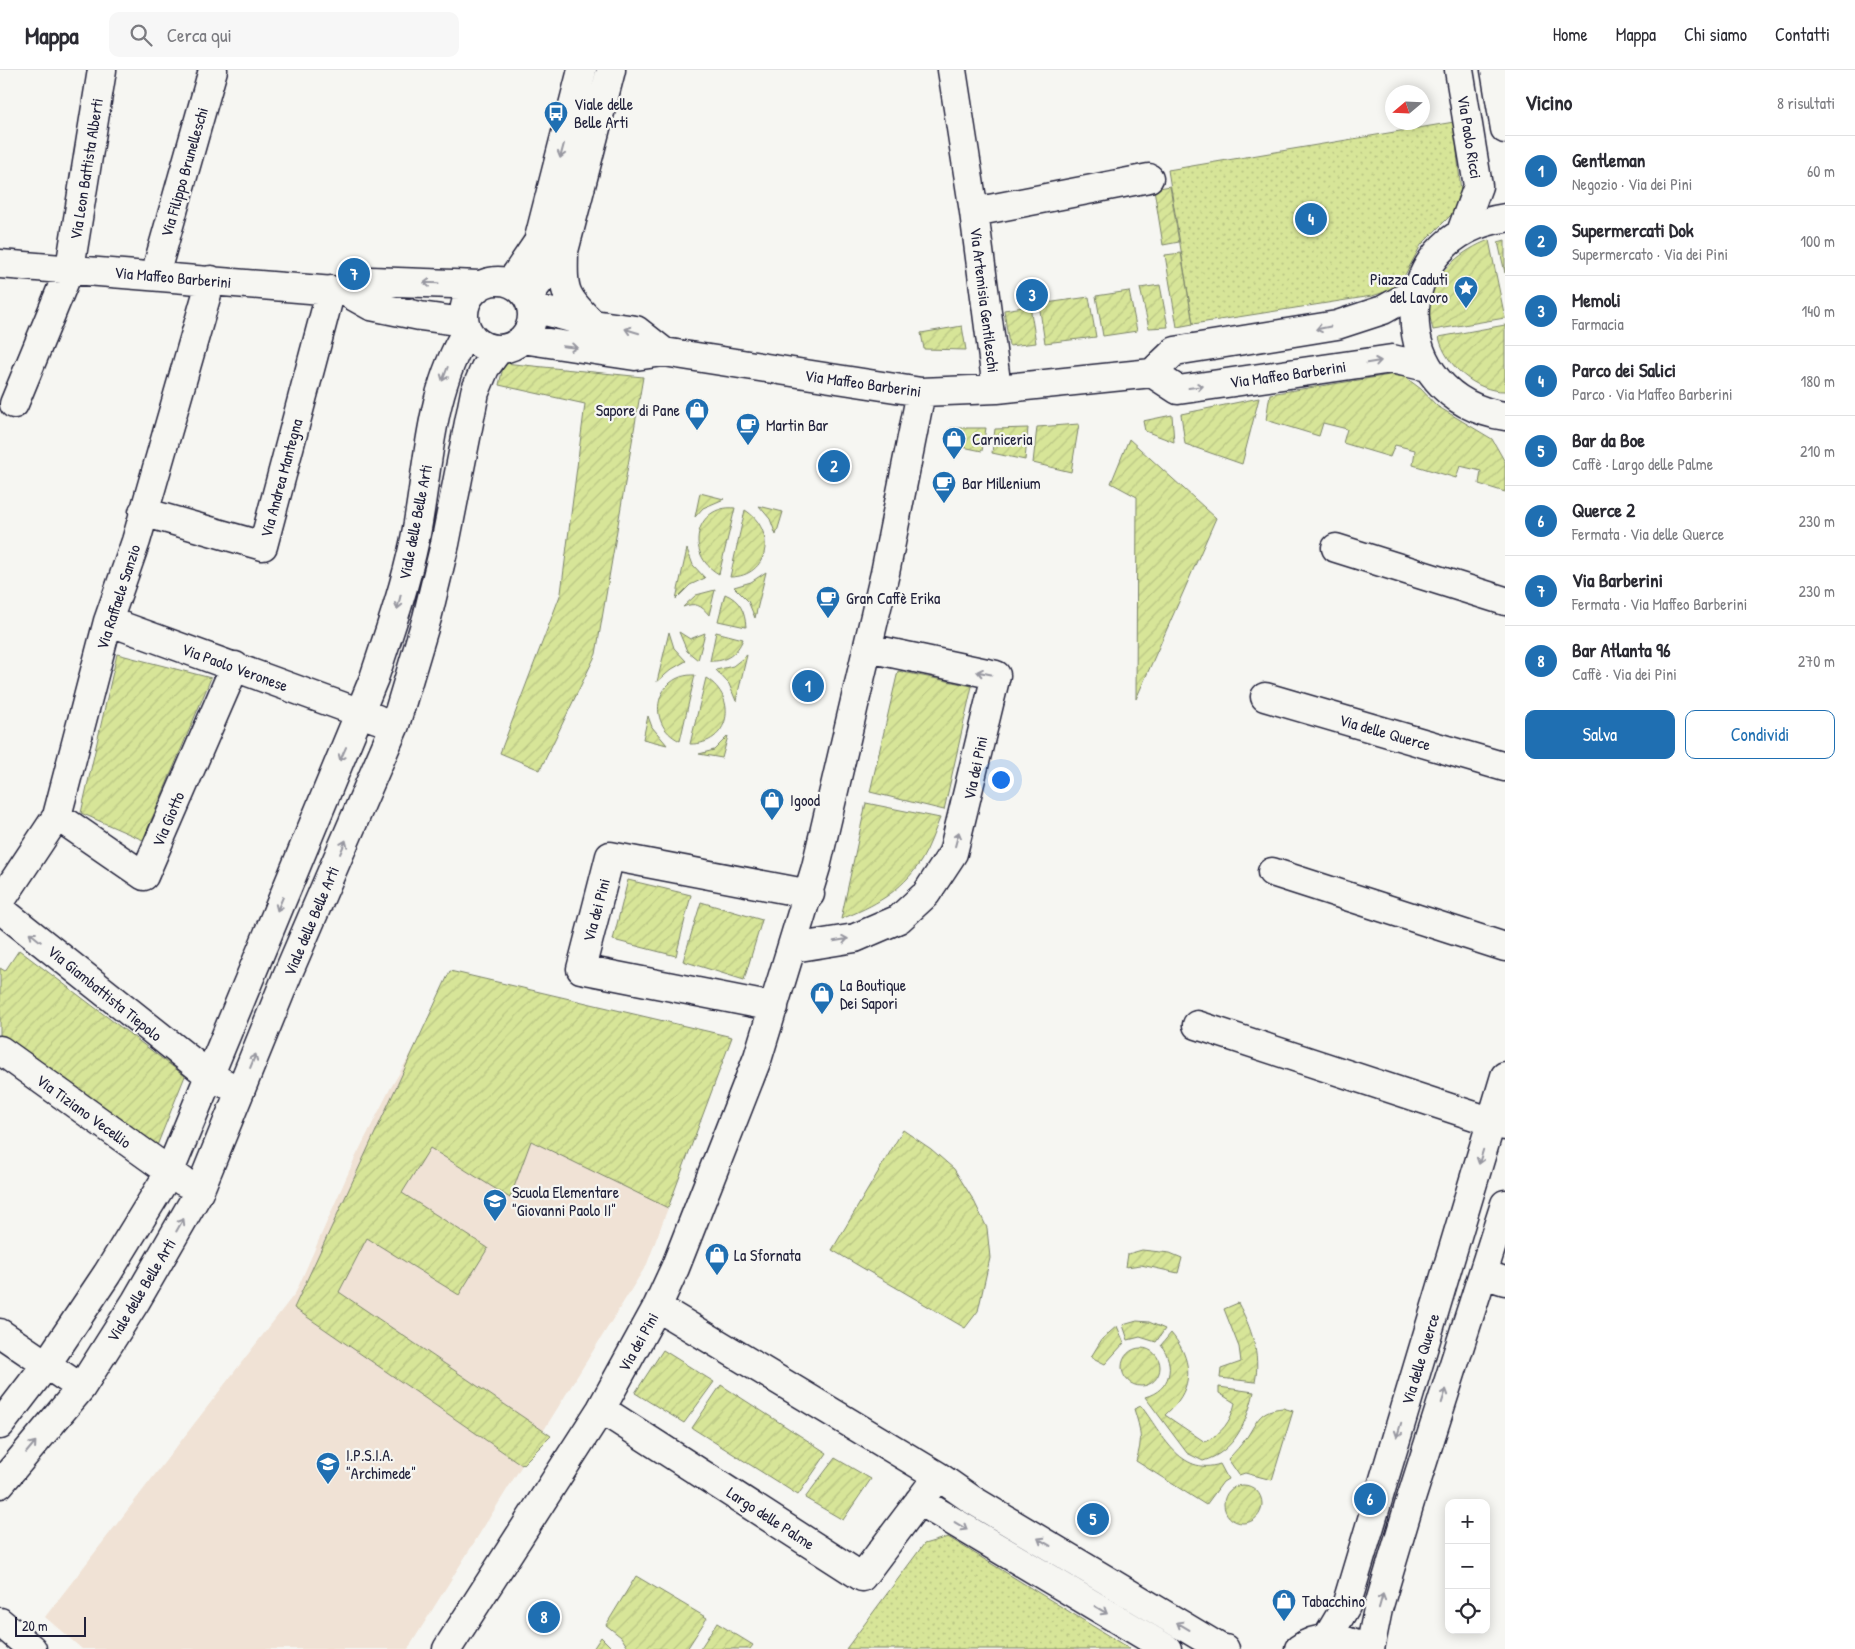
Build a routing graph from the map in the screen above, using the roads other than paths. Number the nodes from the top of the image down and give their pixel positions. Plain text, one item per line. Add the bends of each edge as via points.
1 (102, 70) edge
2 (213, 70) edge
3 (582, 70) edge
4 (611, 70) edge
5 (952, 70) edge
6 (1459, 70) edge
7 (1495, 70) edge
8 (1505, 129) edge
9 (1149, 178) dead end
10 (974, 212) junction
11 (1505, 218) edge
12 (1461, 232) junction
13 (564, 251) junction
14 (0, 264) edge
15 (70, 268) junction
16 (155, 275) junction
17 (211, 280) junction
18 (480, 285) junction
19 (338, 291) junction
20 (1417, 291) junction
21 (523, 296) junction
22 (593, 324) junction
23 (465, 326) junction
24 (511, 344) junction
25 (664, 352) junction
26 (1427, 368) junction
27 (1152, 373) junction
28 (997, 389) junction
29 (921, 392) junction
30 (14, 404) dead end
31 (1495, 414) edge
32 (1505, 433) edge
33 (143, 512) junction
34 (1336, 548) dead end
35 (1505, 601) edge
36 (108, 621) junction
37 (868, 648) junction
38 (235, 666) junction
39 (1265, 697) dead end
40 (361, 714) junction
41 (395, 725) junction
42 (1505, 767) edge
43 (57, 816) junction
44 (1272, 872) dead end
45 (810, 894) junction
46 (0, 902) edge
47 (0, 909) edge
48 (1505, 947) edge
49 (793, 948) junction
50 (774, 1007) junction
51 (1197, 1025) dead end
52 (0, 1050) edge
53 (210, 1076) junction
54 (1505, 1076) edge
55 (241, 1090) junction
56 (1491, 1122) edge
57 (169, 1173) junction
58 (200, 1192) junction
59 (1505, 1204) edge
60 (1494, 1277) edge
61 (657, 1307) junction
62 (0, 1333) edge
63 (46, 1365) junction
64 (81, 1388) junction
65 (601, 1409) junction
66 (0, 1425) edge
67 (938, 1476) junction
68 (0, 1484) edge
69 (919, 1501) junction
70 (0, 1622) edge
71 (1304, 1645) edge
72 (30, 1648) edge
73 (447, 1649) edge
74 (1167, 1649) edge
75 (1226, 1649) edge
76 (1365, 1649) edge
77 (1370, 1649) edge

1 - 15 street, Via Leon Battista Alberti
2 - 16 street, Via Filippo Brunelleschi
3 -> 21 street
4 - 13 street
5 - 10 street, Via Artemisia Gentileschi
6 - 12 street, Via Paolo Ricci via 1478,186
7 - 8 street
9 - 10 street, Via Artemisia Gentileschi
10 - 28 street, Via Artemisia Gentileschi
11 - 12 street via 1485,221
12 - 20 street via 1426,268
13 - 21 street
13 - 22 street via 563,285 572,304
14 - 15 street, Via Maffeo Barberini
15 - 16 street, Via Maffeo Barberini
15 - 30 street, Via Leon Battista Alberti
16 - 17 street, Via Maffeo Barberini
17 - 19 street, Via Maffeo Barberini
17 - 33 street, Via Raffaele Sanzio
18 -> 19 street, Via Maffeo Barberini via 370,282
18 - 21 street via 499,280
18 - 23 street via 469,294 463,311
19 - 23 street, Via Maffeo Barberini via 372,306
19 - 33 street, Via Andrea Mantegna via 263,546
20 - 26 street via 1413,317 1417,343
20 -> 27 street via 1383,310 1337,325 1175,351
21 - 22 street, Via Maffeo Barberini
21 - 24 street via 530,326
25 -> 22 street, Via Maffeo Barberini via 636,330
23 - 24 street via 475,341 484,347
23 -> 40 street, Viale delle Belle Arti via 443,380 414,540 395,615
24 -> 25 street, Via Maffeo Barberini via 636,356
24 - 41 street, Viale delle Belle Arti via 485,368 475,392 429,608
25 - 29 street, Via Maffeo Barberini
27 -> 26 street, Via Maffeo Barberini via 1178,390 1392,359
26 - 31 street via 1443,388 1462,403
27 - 28 street, Via Maffeo Barberini
28 - 29 street, Via Maffeo Barberini
29 - 37 street, Via dei Pini
31 - 32 street
33 - 36 street, Via Raffaele Sanzio
34 - 35 street
36 - 38 street, Via Paolo Veronese
36 - 43 street, Via Raffaele Sanzio
37 - 45 street, Via dei Pini
49 -> 37 street, Via dei Pini via 855,938 899,919 926,894 953,854 965,810 996,675
38 - 40 street, Via Paolo Veronese
38 - 43 street, Via Giotto via 144,876
39 - 42 street, Via delle Querce
40 - 41 street
40 -> 53 street, Viale delle Belle Arti
55 -> 41 street, Viale delle Belle Arti
43 - 46 street, Via Raffaele Sanzio
44 - 48 street
45 - 49 street, Via dei Pini
45 - 50 street, Via dei Pini via 610,856 581,969
53 -> 47 street, Via Giambattista Tiepolo
49 - 50 street, Via dei Pini
50 - 61 street, Via dei Pini via 758,1057
51 - 56 street
52 - 57 street, Via Tiziano Vecellio
53 - 55 street
53 - 57 street, Viale delle Belle Arti
54 - 56 street, Via delle Querce
55 - 58 street, Viale delle Belle Arti
56 -> 71 street, Via delle Querce via 1346,1606
57 - 58 street
57 - 63 street, Viale delle Belle Arti
64 -> 58 street, Viale delle Belle Arti
59 - 60 street, Via delle Querce
77 -> 60 street, Via delle Querce via 1378,1609 1408,1511
61 - 65 street, Via dei Pini
61 - 67 street
62 - 63 street
63 - 64 street
63 - 66 street, Viale delle Belle Arti
68 -> 64 street, Viale delle Belle Arti
65 - 69 street, Largo delle Palme via 862,1577
65 - 73 street, Via dei Pini
67 - 69 street, Largo delle Palme
75 -> 67 street via 971,1499
69 -> 74 street
70 - 72 street
71 - 76 street via 1342,1639

